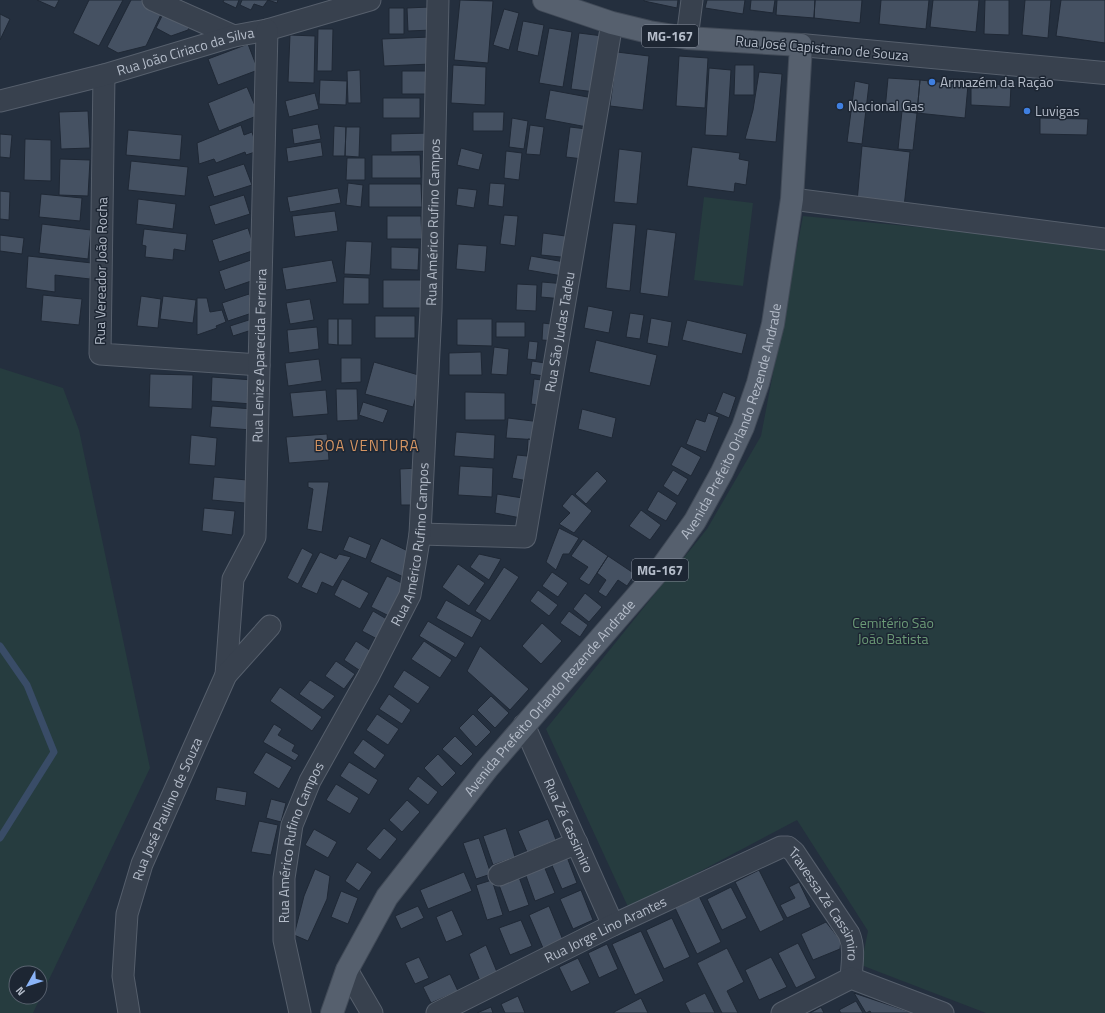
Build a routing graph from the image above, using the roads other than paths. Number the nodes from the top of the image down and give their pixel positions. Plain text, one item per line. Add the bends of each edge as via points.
1 (153, 0) edge
2 (370, 0) edge
3 (438, 0) edge
4 (544, 0) edge
5 (692, 0) edge
6 (612, 23) junction
7 (267, 30) junction
8 (234, 36) junction
9 (686, 38) junction
10 (801, 45) junction
11 (1105, 73) edge
12 (104, 75) junction
13 (0, 101) edge
14 (792, 199) junction
15 (1105, 239) edge
16 (259, 365) junction
17 (420, 534) junction
18 (270, 626) dead end
19 (226, 675) junction
20 (524, 725) junction
21 (577, 843) junction
22 (776, 849) joint
23 (499, 875) dead end
24 (613, 925) junction
25 (347, 970) junction
26 (851, 978) junction
27 (129, 1013) edge
28 (300, 1013) edge
29 (332, 1013) edge
30 (372, 1013) edge
31 (437, 1013) edge
32 (782, 1013) edge
33 (943, 1013) edge

1 - 8 street
2 - 7 street, Rua João Ciriaco da Silva
3 - 17 street, Rua Américo Rufino Campos via 431,310
4 - 6 main road, Rua José Capistrano de Souza / MG-167
5 - 9 street
6 - 9 main road, Rua José Capistrano de Souza / MG-167
6 - 17 street, Rua São Judas Tadeu via 525,537
7 - 8 street, Rua João Ciriaco da Silva
7 - 16 street, Rua Lenize Aparecida Ferreira
8 - 12 street, Rua João Ciriaco da Silva
9 - 10 main road, Rua José Capistrano de Souza / MG-167
10 - 11 street, Rua José Capistrano de Souza
10 - 14 main road, Avenida Prefeito Orlando Rezende Andrade / MG-167
12 - 13 street, Rua João Ciriaco da Silva
12 - 16 street, Rua Vereador João Rocha via 100,354
14 - 15 street
14 - 20 main road, Avenida Prefeito Orlando Rezende Andrade / MG-167 via 773,324 758,383 743,427 722,472 695,521 662,567
16 - 19 street, Rua Lenize Aparecida Ferreira via 255,537 233,578
17 - 28 street, Rua Américo Rufino Campos via 410,595 310,781 292,825 284,878 284,940
18 - 19 street, Rua José Paulino de Souza
19 - 27 street, Rua José Paulino de Souza via 142,864 127,914 123,976
20 - 21 street, Rua Zé Cassimiro
20 - 25 main road, Avenida Prefeito Orlando Rezende Andrade / MG-167 via 386,898
21 - 23 street
21 - 24 street, Rua Zé Cassimiro
22 - 24 street, Rua Jorge Lino Arantes
22 - 26 street, Travessa Zé Cassimiro via 788,847 794,852 849,934 853,949
24 - 31 street, Rua Jorge Lino Arantes
25 - 29 main road, Avenida Prefeito Orlando Rezende Andrade / MG-167
25 - 30 street
26 - 32 street
26 - 33 street

